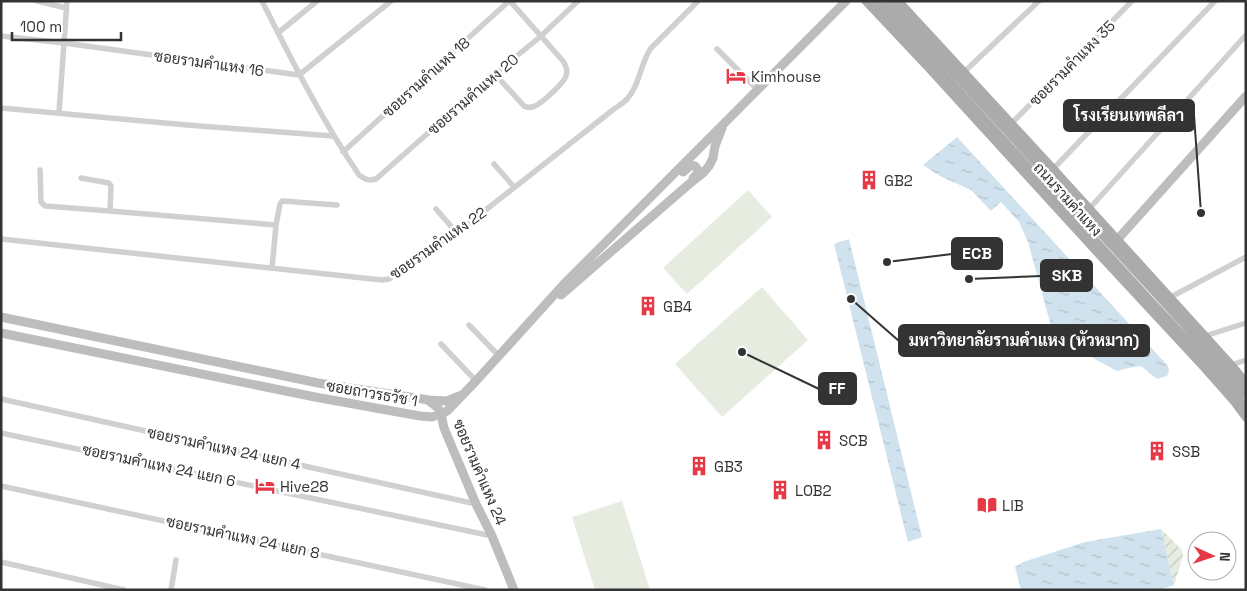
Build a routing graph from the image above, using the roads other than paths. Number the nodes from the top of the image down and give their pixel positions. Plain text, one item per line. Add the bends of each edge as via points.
1 (37, 1) edge
2 (262, 1) edge
3 (317, 1) edge
4 (391, 1) edge
5 (509, 1) edge
6 (578, 1) edge
7 (698, 1) edge
8 (846, 1) edge
9 (866, 1) edge
10 (876, 1) edge
11 (888, 1) edge
12 (1039, 1) edge
13 (1132, 1) edge
14 (1214, 1) edge
15 (900, 2) edge
16 (67, 5) edge
17 (278, 33) junction
18 (1246, 35) edge
19 (1, 36) edge
20 (541, 36) junction
21 (64, 43) junction
22 (717, 49) dead end
23 (963, 73) junction
24 (495, 74) junction
25 (299, 75) junction
26 (758, 90) junction
27 (1246, 96) edge
28 (1, 108) edge
29 (59, 113) junction
30 (724, 124) junction
31 (1011, 124) junction
32 (333, 136) junction
33 (343, 152) junction
34 (494, 164) dead end
35 (1053, 169) junction
36 (40, 170) dead end
37 (81, 178) dead end
38 (688, 185) junction
39 (514, 188) junction
40 (337, 205) dead end
41 (641, 207) junction
42 (436, 209) dead end
43 (1089, 209) junction
44 (110, 211) junction
45 (276, 225) junction
46 (456, 232) junction
47 (1, 239) edge
48 (1117, 240) junction
49 (1101, 256) junction
50 (1246, 257) edge
51 (272, 268) junction
52 (1169, 298) junction
53 (538, 312) junction
54 (1, 316) edge
55 (1246, 323) edge
56 (469, 325) dead end
57 (1, 332) edge
58 (1204, 336) junction
59 (441, 344) dead end
60 (499, 356) junction
61 (1246, 360) edge
62 (1232, 367) junction
63 (476, 382) junction
64 (318, 383) junction
65 (1219, 383) junction
66 (1246, 383) edge
67 (464, 394) junction
68 (1246, 394) edge
69 (315, 397) junction
70 (1, 398) edge
71 (429, 400) junction
72 (1246, 408) edge
73 (440, 414) junction
74 (420, 416) junction
75 (1246, 417) edge
76 (444, 428) junction
77 (1, 433) edge
78 (1, 486) edge
79 (476, 504) junction
80 (492, 536) junction
81 (176, 560) dead end
82 (1, 562) edge
83 (124, 590) edge
84 (171, 590) edge
85 (485, 590) edge
86 (514, 590) edge

1 - 16 street
2 - 17 street
3 - 17 street
4 - 25 street
5 - 20 street
5 - 33 street, ซอยรามคำแหง 18
6 - 20 street, ซอยรามคำแหง 20
7 - 39 street, ซอยรามคำแหง 22 via 651,48 626,100
8 - 26 main road, ซอยรามคำแหง 24
9 - 49 main road, ถนนรามคำแหง
10 - 72 main road, ถนนรามคำแหง, bridge via 1217,372
11 - 68 main road, ถนนรามคำแหง, bridge
12 - 23 street
13 - 31 street, ซอยรามคำแหง 35
14 - 35 street
15 - 23 main road, ถนนรามคำแหง
16 - 21 street
17 - 25 street
18 - 43 street
19 - 21 street, ซอยรามคำแหง 16
20 - 24 street, ซอยรามคำแหง 20
20 - 24 street via 567,69 566,78 560,86 536,106 524,106
21 - 25 street, ซอยรามคำแหง 16
21 - 29 street
22 - 26 street
23 - 31 main road, ถนนรามคำแหง
24 - 33 street, ซอยรามคำแหง 20 via 376,179 365,180 359,176
25 - 32 street
26 - 30 main road, ซอยรามคำแหง 24
27 - 48 main road
28 - 29 street
29 - 32 street
30 - 38 main road, ซอยรามคำแหง 24 via 709,166
30 - 41 main road, ซอยรามคำแหง 24
31 - 35 main road, ถนนรามคำแหง
32 - 33 street
34 - 39 street
35 - 43 main road, ถนนรามคำแหง
36 - 44 street via 41,202 45,206
37 - 44 street via 109,183
38 - 41 main road via 698,173 692,165 662,193
38 - 53 main road, ซอยรามคำแหง 24
39 - 46 street, ซอยรามคำแหง 22
40 - 45 street via 282,201
41 - 53 main road, ซอยรามคำแหง 24
42 - 46 street
43 - 48 main road, ถนนรามคำแหง
44 - 45 street
45 - 51 street
46 - 51 street, ซอยรามคำแหง 22 via 389,279
47 - 51 street, ซอยรามคำแหง 22
48 - 49 main road
48 - 52 main road, ถนนรามคำแหง
49 - 65 main road, ถนนรามคำแหง
50 - 52 street
52 - 58 main road, ถนนรามคำแหง
53 - 60 main road, ซอยรามคำแหง 24
54 - 64 main road, ซอยถาวรธวัช 1
55 - 58 street
56 - 60 street
57 - 69 main road, ซอยถาวรธวัช 1
58 - 62 main road, ถนนรามคำแหง
59 - 63 street
60 - 63 main road, ซอยรามคำแหง 24
61 - 62 street
62 - 65 main road
62 - 66 main road, ถนนรามคำแหง
63 - 67 main road, ซอยรามคำแหง 24
64 - 69 main road via 323,387 322,394
64 - 71 main road, ซอยถาวรธวัช 1
65 - 75 main road, ถนนรามคำแหง
67 - 71 main road via 447,401
67 - 73 main road, ซอยรามคำแหง 24
67 - 76 main road
69 - 74 main road, ซอยถาวรธวัช 1
70 - 79 street, ซอยรามคำแหง 24 แยก 4
71 - 73 main road, ซอยถาวรธวัช 1
73 - 74 main road, ซอยถาวรธวัช 1
73 - 76 main road, ซอยรามคำแหง 24
74 - 76 main road
76 - 79 main road, ซอยรามคำแหง 24
77 - 80 street, ซอยรามคำแหง 24 แยก 6
78 - 85 street, ซอยรามคำแหง 24 แยก 8
79 - 80 main road, ซอยรามคำแหง 24
80 - 86 main road, ซอยรามคำแหง 24
81 - 84 street
82 - 83 street

